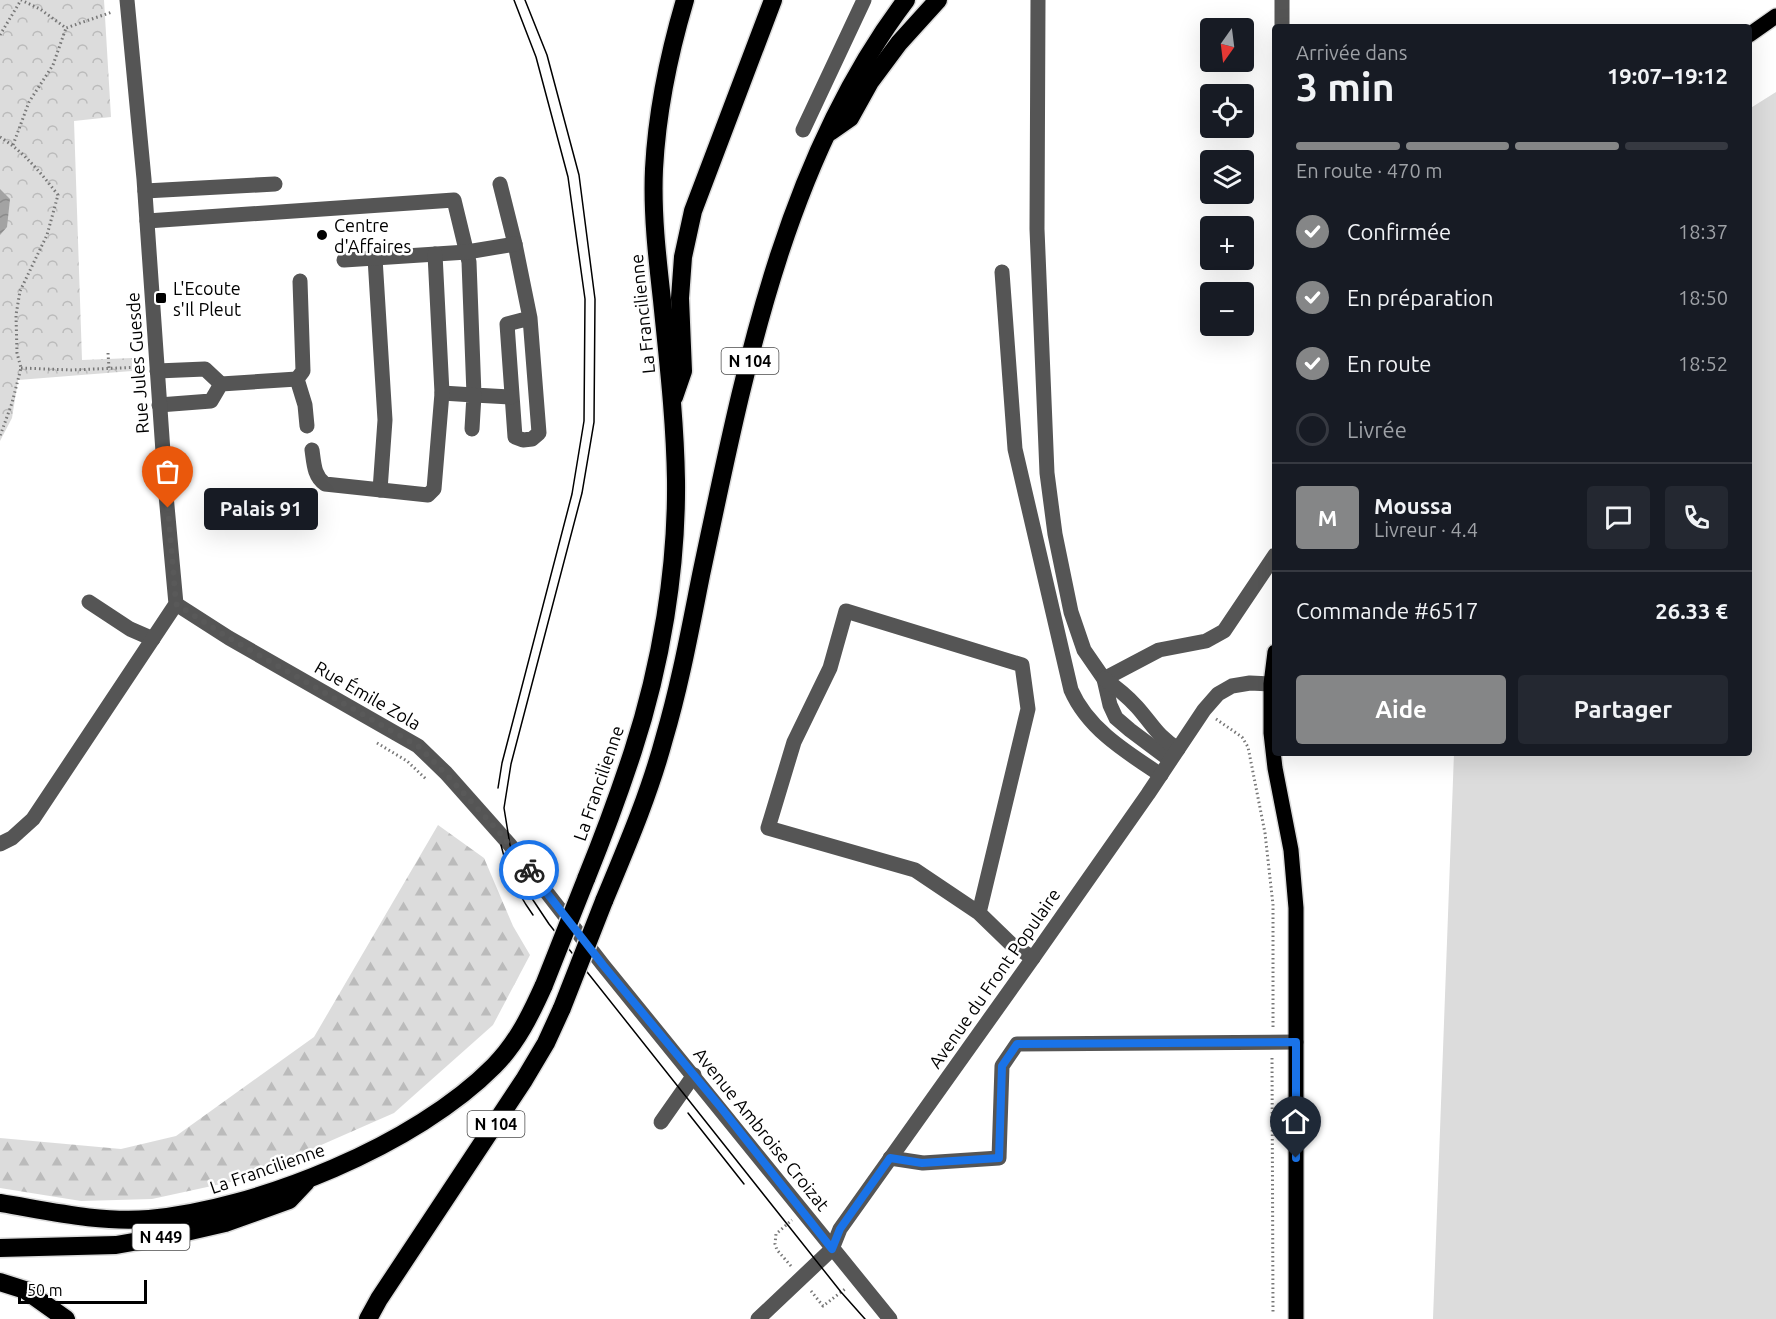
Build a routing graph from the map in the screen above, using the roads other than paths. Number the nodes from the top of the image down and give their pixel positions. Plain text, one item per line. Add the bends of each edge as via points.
1 (685, 0) edge
2 (773, 0) edge
3 (864, 0) edge
4 (906, 0) edge
5 (938, 0) edge
6 (1038, 0) edge
7 (1282, 0) edge
8 (127, 3) edge
9 (1776, 16) edge
10 (1282, 24) edge
11 (1752, 33) edge
12 (803, 130) dead end
13 (824, 136) junction
14 (275, 184) dead end
15 (500, 184) dead end
16 (145, 191) junction
17 (147, 221) junction
18 (515, 244) junction
19 (467, 252) junction
20 (435, 254) junction
21 (375, 258) junction
22 (344, 260) dead end
23 (1002, 272) dead end
24 (300, 281) dead end
25 (530, 318) junction
26 (157, 369) junction
27 (297, 379) junction
28 (221, 384) junction
29 (442, 393) junction
30 (474, 395) junction
31 (512, 397) junction
32 (673, 398) junction
33 (159, 405) junction
34 (307, 426) dead end
35 (472, 429) dead end
36 (312, 450) dead end
37 (380, 490) junction
38 (1272, 559) edge
39 (89, 602) dead end
40 (176, 604) junction
41 (153, 639) junction
42 (1272, 676) edge
43 (1104, 679) junction
44 (1271, 684) junction
45 (1272, 748) edge
46 (1174, 755) junction
47 (1273, 756) edge
48 (1161, 775) junction
49 (0, 844) edge
50 (979, 913) junction
51 (1033, 958) junction
52 (603, 965) joint
53 (1296, 1042) junction
54 (694, 1076) junction
55 (661, 1122) dead end
56 (890, 1158) junction
57 (309, 1179) junction
58 (0, 1203) edge
59 (0, 1248) edge
60 (832, 1249) junction
61 (0, 1282) edge
62 (66, 1319) edge
63 (368, 1319) edge
64 (758, 1319) edge
65 (890, 1319) edge
66 (1296, 1319) edge

1 - 32 highway, La Francilienne / N 104 via 665,81 654,170 656,236
2 - 32 highway via 693,211 683,257 680,298 683,371
3 - 12 street
4 - 13 highway, N 104 via 882,31
5 - 13 highway via 899,43 850,118
6 - 43 street via 1037,229 1047,473 1071,612 1084,650
7 - 10 street
8 - 16 street, Rue Jules Guesde
9 - 11 main road
13 - 63 highway, N 104, bridge via 788,229 757,333 726,456 682,670 637,823 546,1043
14 - 16 street
15 - 18 street
16 - 17 street, Rue Jules Guesde
17 - 19 street via 454,200
17 - 26 street, Rue Jules Guesde
18 - 19 street
18 - 25 street
19 - 20 street
19 - 30 street
20 - 21 street
20 - 29 street
21 - 22 street
21 - 37 street via 385,420
23 - 48 street via 1015,449 1071,690 1078,707 1093,725
24 - 27 street via 303,371
25 - 31 street via 507,324
25 - 31 street via 538,433 532,439 515,437
26 - 28 street via 206,369
26 - 33 street, Rue Jules Guesde
27 - 28 street
27 - 34 street
28 - 33 street via 211,401
29 - 30 street
29 - 37 street via 434,489 428,495
30 - 31 street
30 - 35 street
32 - 57 highway, La Francilienne / N 104, bridge via 674,524 661,640 634,750 544,985 512,1045 460,1096 391,1140
33 - 40 street, Rue Jules Guesde
36 - 37 street via 315,471 325,484
38 - 43 street via 1218,636 1159,650
39 - 41 street
40 - 41 street
40 - 52 street, Rue Émile Zola via 418,746 499,832
41 - 49 street via 33,819
42 - 44 main road
43 - 46 street via 1137,707
43 - 46 street via 1116,718
44 - 45 main road
44 - 46 street, Avenue du Front Populaire via 1232,686 1218,694
46 - 48 street, Avenue du Front Populaire
47 - 53 main road via 1294,872
48 - 51 street, Avenue du Front Populaire
50 - 50 street via 1028,709 1022,665 846,611 830,668 794,742 768,828 915,870
50 - 51 street via 1011,944
51 - 56 street, Avenue du Front Populaire
52 - 54 street, Avenue Ambroise Croizat
53 - 56 street via 1017,1044 1002,1066 999,1158 922,1163
53 - 66 main road
54 - 55 street
54 - 60 street, Avenue Ambroise Croizat
56 - 60 street, Avenue du Front Populaire via 840,1229
57 - 58 highway, La Francilienne / N 104 via 216,1209 148,1219 80,1217
57 - 59 highway, N 449 via 289,1200 225,1223 173,1235 116,1245
60 - 64 street, Avenue du Front Populaire
60 - 65 street, Avenue Ambroise Croizat
61 - 62 highway via 26,1290

